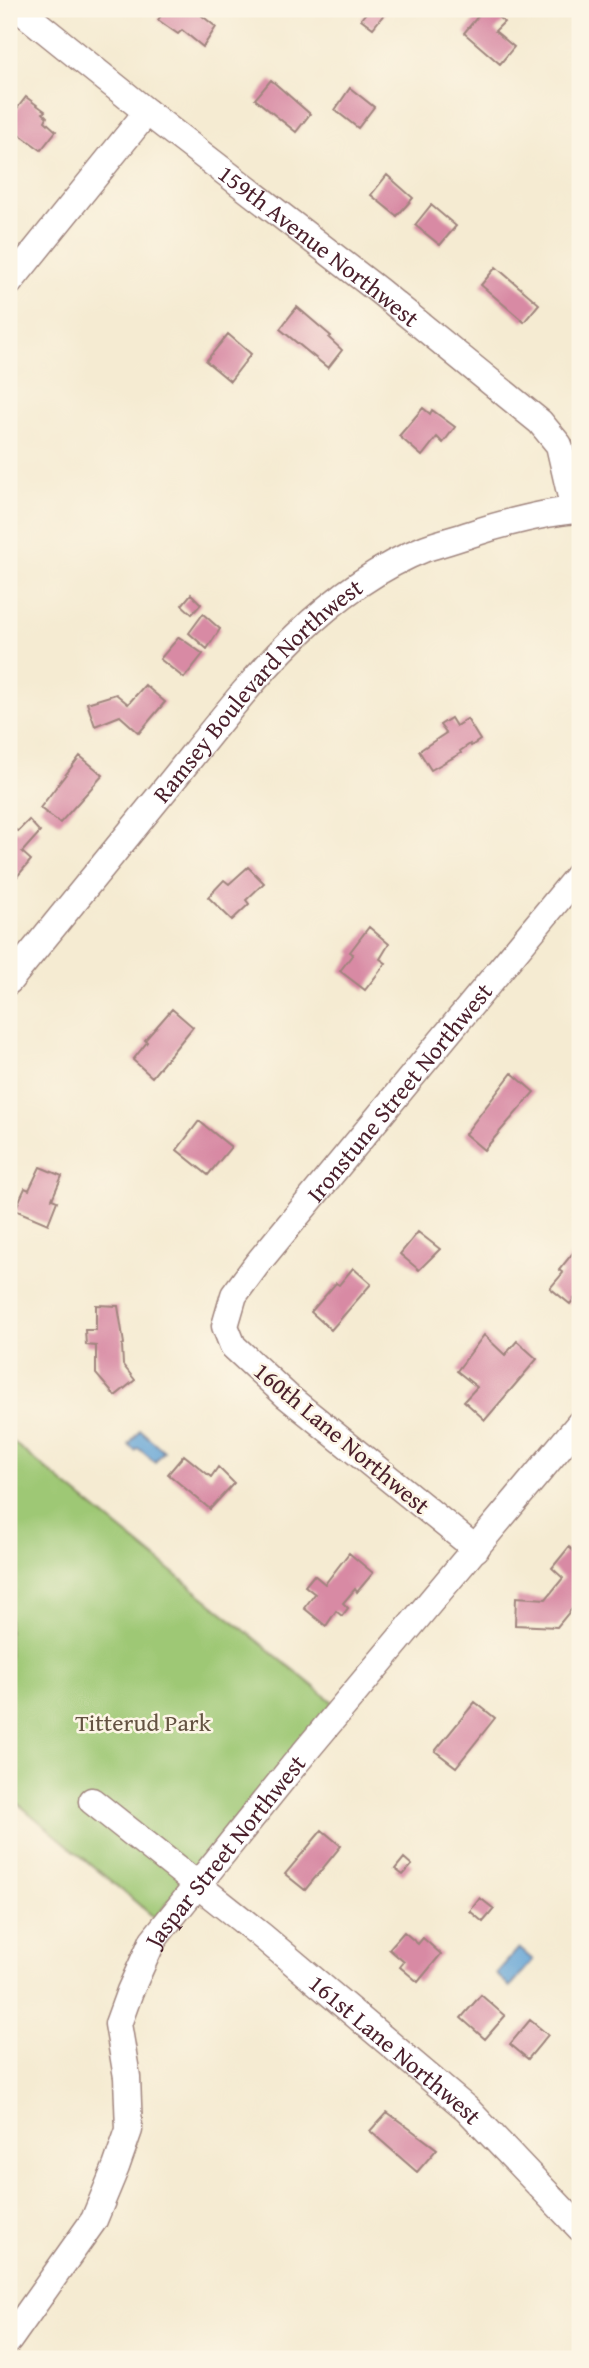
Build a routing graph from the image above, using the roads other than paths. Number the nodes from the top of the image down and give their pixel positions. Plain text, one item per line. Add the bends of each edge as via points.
1 (19, 9) edge
2 (147, 112) junction
3 (9, 283) edge
4 (577, 510) edge
5 (580, 873) edge
6 (9, 981) edge
7 (228, 1316) joint
8 (575, 1439) edge
9 (475, 1549) junction
10 (92, 1801) dead end
11 (197, 1884) junction
12 (580, 2228) edge
13 (9, 2340) edge

1 - 2 street, 159th Avenue Northwest
2 - 3 street
2 - 4 street, 159th Avenue Northwest via 540,422 559,445
4 - 6 street, Ramsey Boulevard Northwest via 498,525 425,549 388,567 313,620 231,709
5 - 7 street, Ironstune Street Northwest via 257,1264 234,1295
7 - 9 street, 160th Lane Northwest via 225,1326 233,1346 287,1396
8 - 9 street, Jaspar Street Northwest
9 - 11 street, Jaspar Street Northwest
10 - 11 street, 161st Lane Northwest
11 - 12 street, 161st Lane Northwest via 474,2115
11 - 13 street, Jaspar Street Northwest via 153,1940 118,2024 129,2130 116,2167 94,2220

